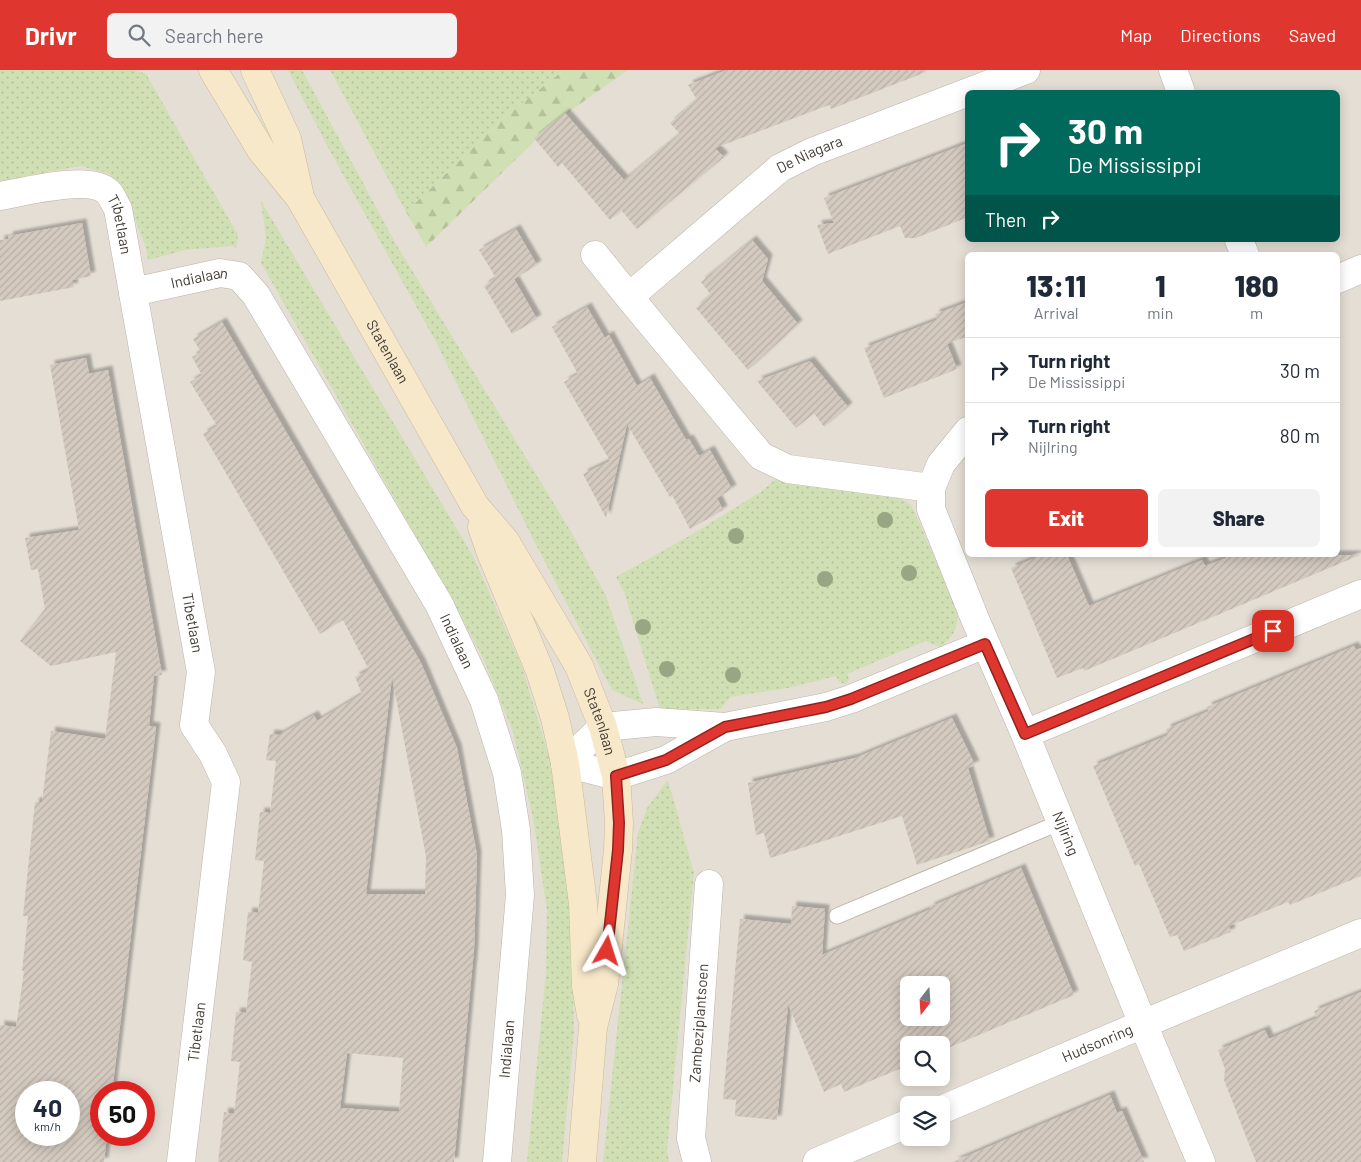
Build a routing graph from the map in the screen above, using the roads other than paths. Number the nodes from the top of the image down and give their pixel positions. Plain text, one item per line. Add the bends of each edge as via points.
1 (213, 70) edge
2 (255, 70) edge
3 (1026, 70) edge
4 (1172, 70) edge
5 (974, 90) edge
6 (1180, 90) edge
7 (965, 93) edge
8 (0, 196) edge
9 (300, 198) junction
10 (595, 255) dead end
11 (1361, 269) edge
12 (1340, 278) edge
13 (133, 292) junction
14 (629, 297) junction
15 (965, 435) edge
16 (931, 488) junction
17 (475, 506) junction
18 (1361, 594) edge
19 (985, 644) junction
20 (603, 727) junction
21 (725, 727) junction
22 (1025, 734) junction
23 (565, 763) junction
24 (616, 776) junction
25 (1061, 822) junction
26 (708, 884) dead end
27 (837, 916) dead end
28 (1361, 933) edge
29 (1143, 1024) junction
30 (593, 1026) junction
31 (950, 1106) edge
32 (900, 1127) edge
33 (182, 1162) edge
34 (496, 1162) edge
35 (582, 1162) edge
36 (697, 1162) edge
37 (817, 1162) edge
38 (1201, 1162) edge

1 - 9 main road, Statenlaan via 261,150
2 - 9 main road, Statenlaan via 287,139
3 - 5 street, De Niagara
4 - 6 street
7 - 14 street, De Niagara via 812,152 780,168
8 - 13 street, Tibetlaan via 72,183 94,185 108,192 118,209
9 - 17 main road, Statenlaan
10 - 14 street
11 - 12 street
13 - 33 street, Tibetlaan via 201,672 194,725 226,782
13 - 34 street, Indialaan via 220,273 240,276 256,296 439,604 484,700 507,773 516,830 520,895
14 - 16 street via 761,456 788,469
15 - 16 street, Nijlring via 941,464
16 - 19 street, Nijlring via 931,509
17 - 20 main road, Statenlaan via 505,542 579,666
17 - 23 main road, Statenlaan via 540,671
18 - 22 street
19 - 21 street via 834,704
19 - 22 street, Nijlring
20 - 21 street via 656,722
20 - 23 street
20 - 24 main road, Statenlaan
21 - 24 street via 666,760
22 - 25 street, Nijlring
23 - 24 street
23 - 30 main road, Statenlaan via 583,904 586,986
24 - 30 main road, Statenlaan via 618,850 604,984
25 - 27 lane
25 - 29 street, Nijlring
26 - 36 street, Zambeziplantsoen via 691,1138
28 - 29 street
29 - 31 street, Hudsonring
29 - 38 street, Hudsonring
30 - 35 main road, Statenlaan
32 - 37 street

